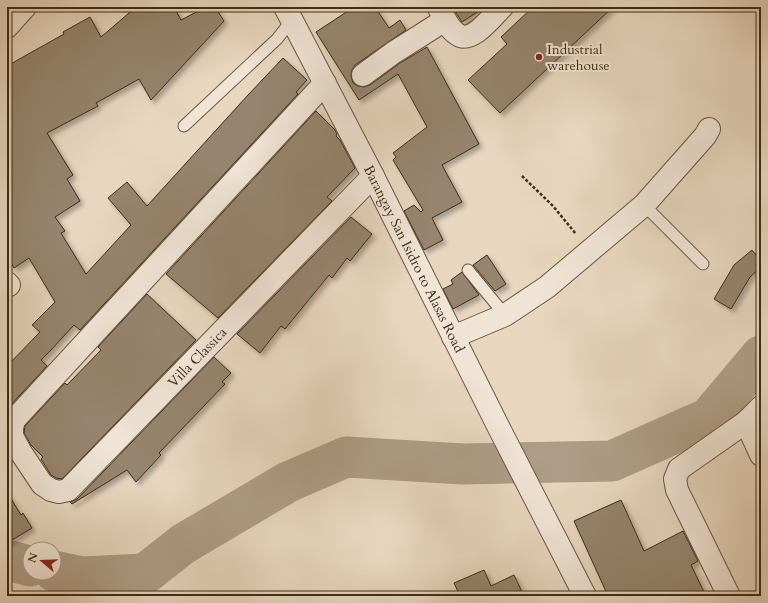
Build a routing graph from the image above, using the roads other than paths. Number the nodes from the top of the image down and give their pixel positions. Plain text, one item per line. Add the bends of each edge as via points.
1 (25, 7) edge
2 (502, 7) edge
3 (442, 13) edge
4 (289, 14) edge
5 (7, 27) edge
6 (363, 75) dead end
7 (325, 83) junction
8 (184, 126) dead end
9 (709, 129) dead end
10 (373, 176) junction
11 (644, 205) junction
12 (704, 264) dead end
13 (468, 270) dead end
14 (505, 315) junction
15 (453, 336) junction
16 (761, 406) edge
17 (746, 422) junction
18 (761, 455) edge
19 (585, 596) edge
20 (729, 596) edge

1 - 5 street
2 - 3 street via 477,32 467,38 455,34
3 - 6 street
4 - 7 street, Barangay San Isidro to Alasas Road
4 - 8 lane via 277,39
7 - 10 street, Barangay San Isidro to Alasas Road
7 - 10 street, Villa Classica via 14,420 12,436 42,484 59,492 68,490
9 - 11 street
10 - 15 street, Barangay San Isidro to Alasas Road
11 - 12 lane
11 - 14 street via 547,287
13 - 14 lane
14 - 15 street
15 - 19 street, Barangay San Isidro to Alasas Road
16 - 17 street
17 - 18 street
17 - 20 street via 679,469 675,479 677,490

